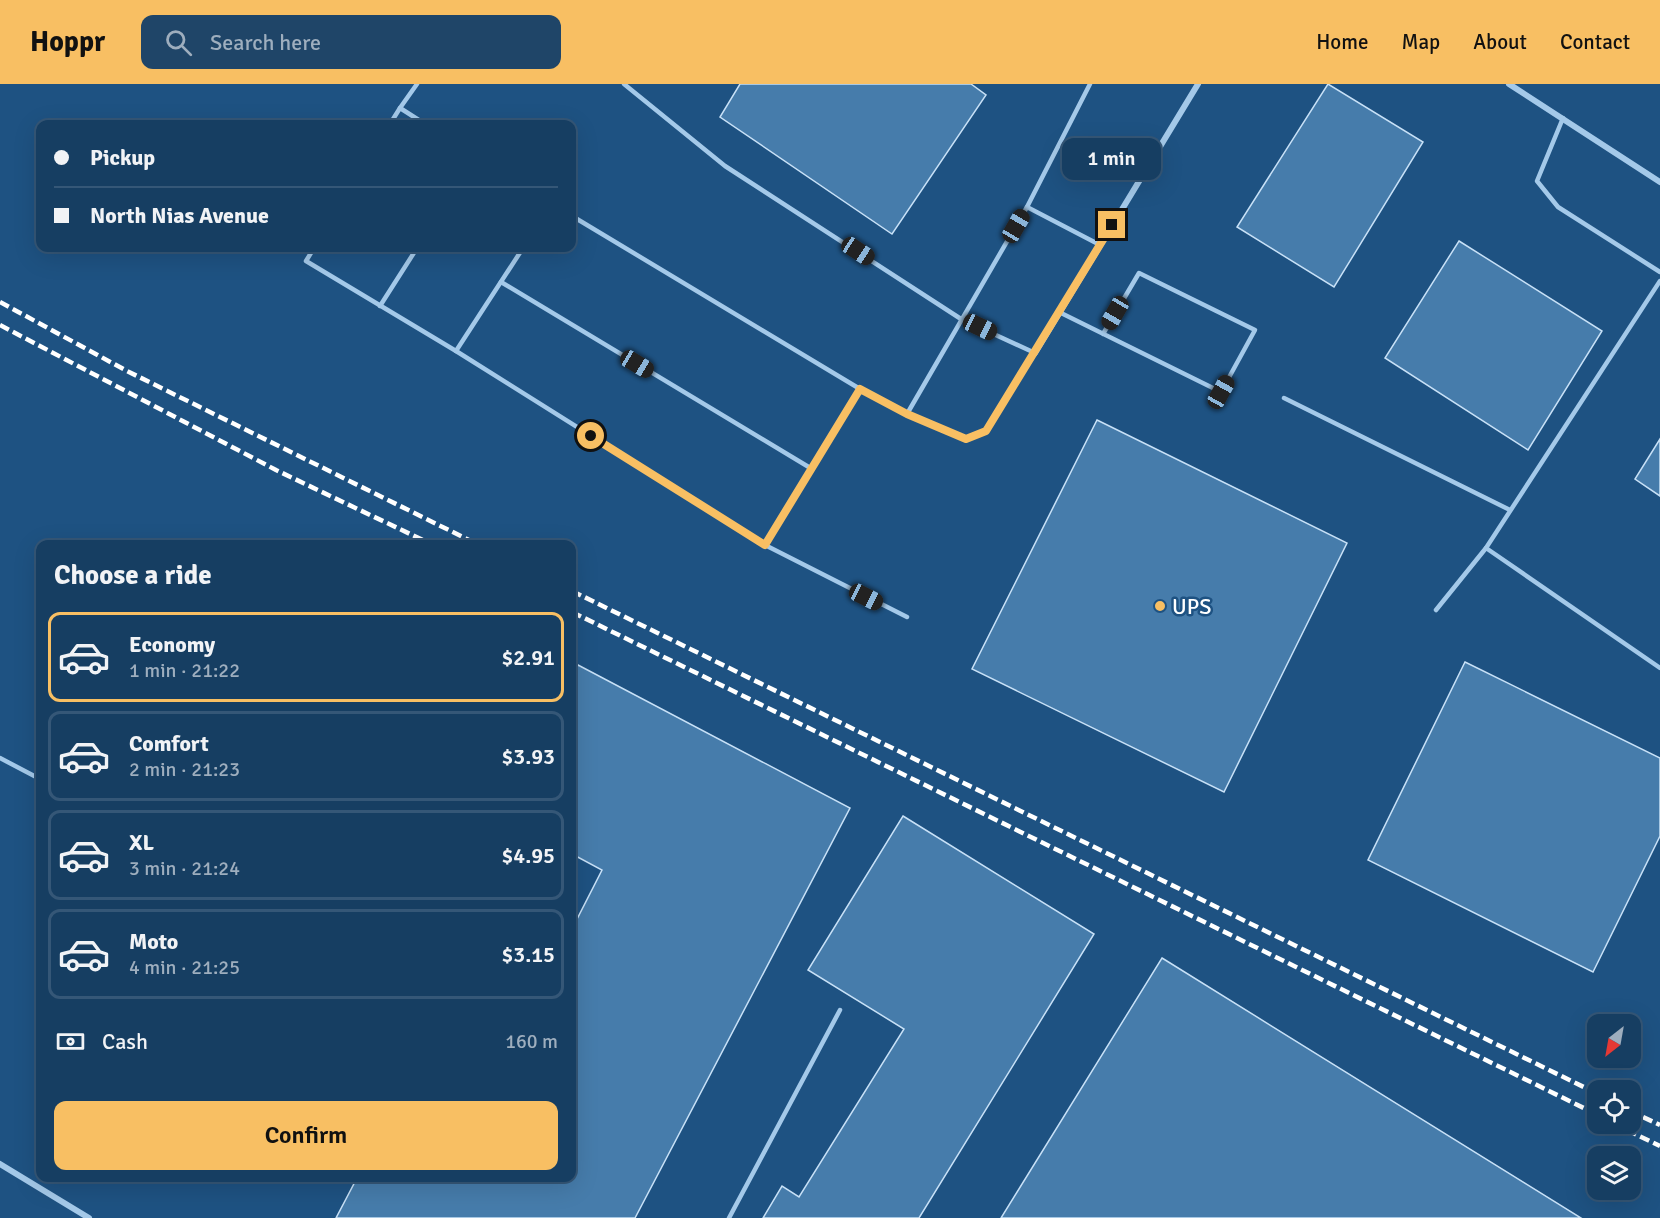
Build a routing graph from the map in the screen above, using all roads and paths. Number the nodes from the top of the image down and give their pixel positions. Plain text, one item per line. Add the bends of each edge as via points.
1 (417, 84) edge
2 (624, 84) edge
3 (1090, 84) edge
4 (1198, 84) edge
5 (1509, 84) edge
6 (400, 108) junction
7 (1563, 118) junction
8 (392, 120) edge
9 (419, 120) edge
10 (1660, 182) edge
11 (1027, 207) junction
12 (576, 218) edge
13 (1100, 245) junction
14 (312, 252) edge
15 (414, 252) edge
16 (520, 252) edge
17 (1660, 272) edge
18 (1660, 281) edge
19 (501, 282) junction
20 (380, 306) junction
21 (1059, 312) junction
22 (961, 319) junction
23 (1103, 334) junction
24 (456, 351) junction
25 (1035, 353) junction
26 (860, 389) junction
27 (1284, 398) dead end
28 (907, 414) junction
29 (812, 469) junction
30 (1510, 510) junction
31 (765, 545) junction
32 (1486, 548) junction
33 (1436, 610) dead end
34 (907, 618) dead end
35 (1660, 668) edge
36 (0, 758) edge
37 (36, 777) edge
38 (840, 1010) dead end
39 (0, 1164) edge
40 (89, 1218) edge
41 (729, 1218) edge

1 - 6 lane
2 - 22 lane via 725,166
3 - 11 lane
4 - 13 street
5 - 7 street
6 - 8 lane
6 - 9 lane
7 - 10 street
7 - 17 lane via 1537,181 1558,207
11 - 13 lane
11 - 22 lane
12 - 26 lane
13 - 21 street
14 - 20 lane via 306,261
15 - 20 lane
16 - 19 lane
18 - 30 lane
19 - 24 lane
19 - 29 lane
20 - 24 lane
21 - 23 lane
21 - 25 street
22 - 25 lane
22 - 28 lane
23 - 23 lane via 1221,392 1256,330 1138,273
24 - 31 lane
25 - 28 lane via 986,431 966,439
26 - 28 lane
26 - 29 lane
27 - 30 lane
29 - 31 lane
30 - 32 lane
31 - 34 lane
32 - 33 lane
32 - 35 lane
36 - 37 lane
38 - 41 lane
39 - 40 street

